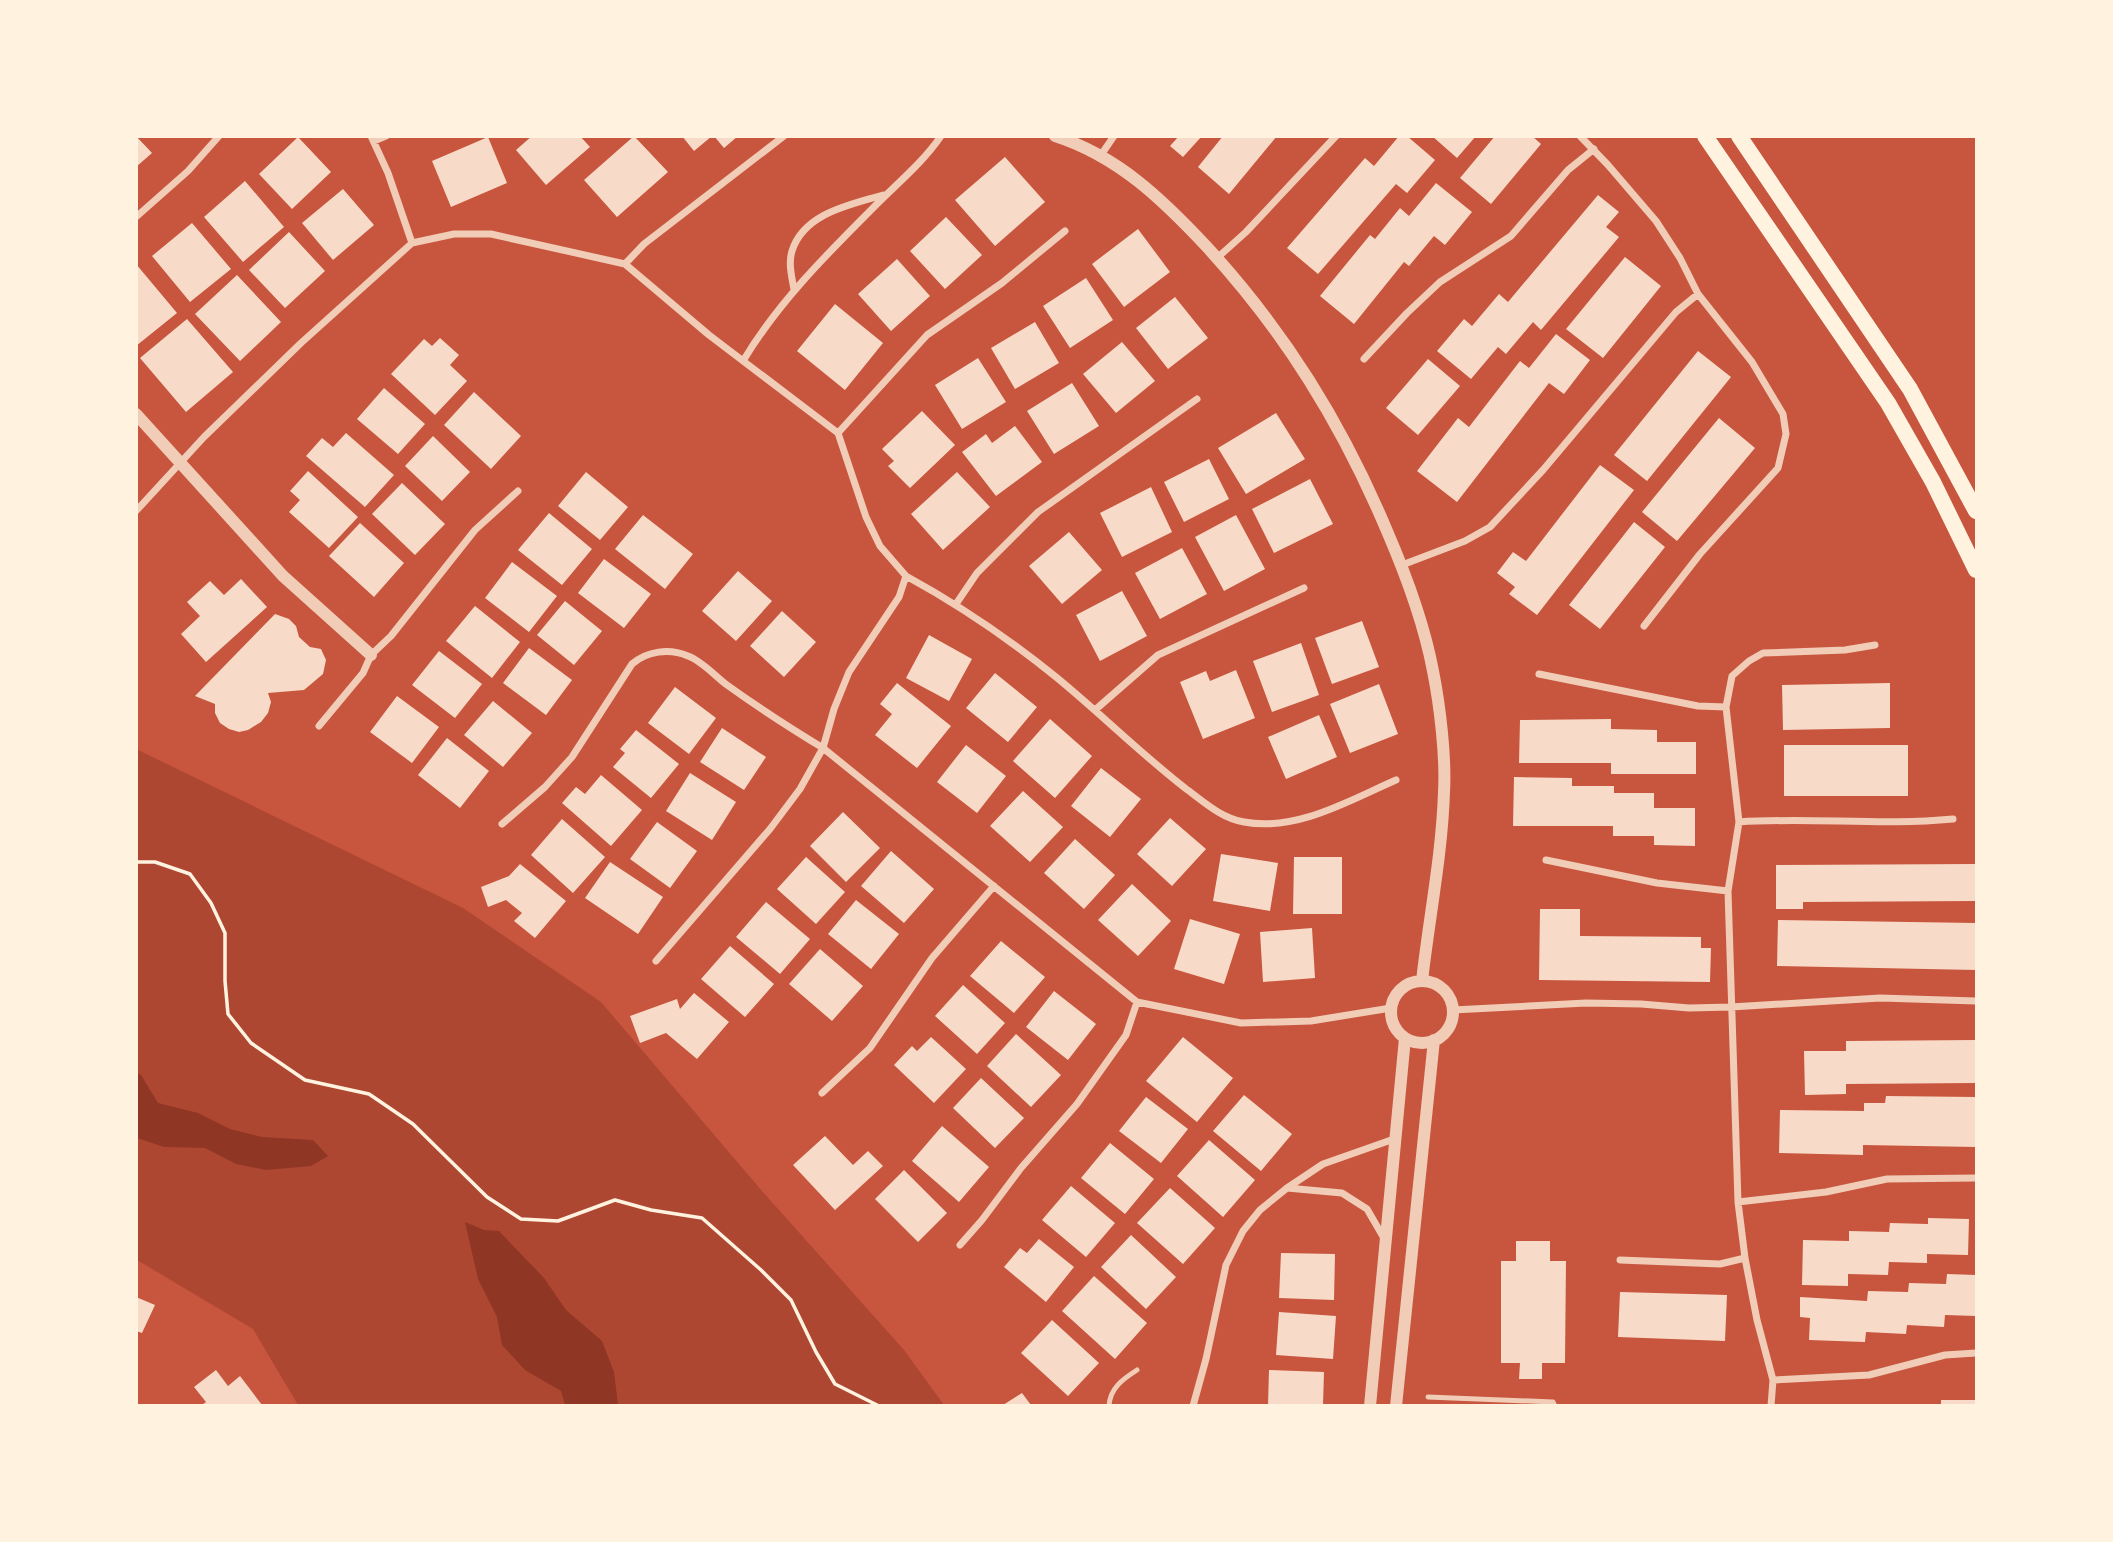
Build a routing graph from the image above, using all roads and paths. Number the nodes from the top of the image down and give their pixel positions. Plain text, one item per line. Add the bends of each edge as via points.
1 (219, 136) edge
2 (386, 136) edge
3 (784, 136) edge
4 (942, 136) edge
5 (1055, 136) edge
6 (1114, 136) edge
7 (1336, 136) edge
8 (1580, 136) edge
9 (1704, 136) edge
10 (1739, 136) edge
11 (372, 139) edge
12 (1594, 149) junction
13 (1101, 155) junction
14 (887, 194) junction
15 (136, 217) edge
16 (1065, 231) dead end
17 (412, 243) junction
18 (1217, 258) junction
19 (625, 264) junction
20 (794, 290) junction
21 (1698, 294) junction
22 (1364, 359) dead end
23 (743, 361) junction
24 (1197, 399) dead end
25 (136, 414) edge
26 (838, 433) junction
27 (181, 463) junction
28 (519, 491) dead end
29 (1976, 511) edge
30 (136, 512) edge
31 (1402, 565) junction
32 (1976, 570) edge
33 (905, 576) junction
34 (1304, 588) dead end
35 (956, 604) junction
36 (1644, 626) dead end
37 (1875, 645) dead end
38 (371, 654) junction
39 (1539, 674) dead end
40 (1726, 707) junction
41 (1095, 710) junction
42 (319, 726) dead end
43 (823, 748) junction
44 (1396, 780) dead end
45 (1953, 819) dead end
46 (1738, 822) junction
47 (502, 824) dead end
48 (1546, 860) dead end
49 (136, 862) edge
50 (994, 886) junction
51 (1728, 891) junction
52 (656, 961) dead end
53 (1422, 981) junction
54 (1976, 1001) edge
55 (1137, 1002) junction
56 (1731, 1007) junction
57 (1391, 1009) junction
58 (1452, 1010) junction
59 (1405, 1038) junction
60 (1434, 1040) junction
61 (822, 1093) dead end
62 (1394, 1139) junction
63 (1976, 1178) edge
64 (1287, 1188) junction
65 (1738, 1202) junction
66 (1385, 1240) junction
67 (960, 1245) dead end
68 (1745, 1258) junction
69 (1620, 1260) dead end
70 (1976, 1353) edge
71 (1137, 1370) dead end
72 (1773, 1380) junction
73 (1428, 1397) dead end
74 (879, 1405) edge
75 (1109, 1405) edge
76 (1193, 1405) edge
77 (1370, 1405) edge
78 (1396, 1405) edge
79 (1555, 1405) edge
80 (1771, 1405) edge

1 - 15 street
2 - 11 street
3 - 19 street via 644,244
4 - 14 street
5 - 13 street
6 - 13 street
7 - 18 street
8 - 12 street
9 - 32 main road via 1888,403
10 - 29 main road via 1910,389
11 - 17 street
12 - 21 street via 1656,221
12 - 22 street via 1568,170 1511,236 1440,282
13 - 18 street via 1153,192
14 - 20 street
14 - 20 street via 811,222 792,251
16 - 26 street via 1002,283 927,335
17 - 19 street via 454,234 491,234
17 - 27 street via 301,343
18 - 31 street via 1270,320 1299,363 1362,472
19 - 23 street
20 - 23 street
21 - 31 street via 1676,312 1489,527
21 - 36 street via 1752,362 1783,414 1786,434 1778,468 1700,554
23 - 26 street
24 - 35 street via 1038,512 977,573
25 - 27 street
26 - 33 street via 880,547
27 - 30 street
27 - 38 street via 283,576
28 - 38 street via 475,530 391,636
31 - 53 street via 1433,671 1444,791
33 - 35 street
33 - 43 street via 899,597 849,672
34 - 41 street via 1158,655
35 - 41 street
37 - 40 street via 1763,653 1732,677
38 - 42 street via 363,673
39 - 40 street via 1698,706
40 - 46 street
41 - 44 street via 1222,816 1244,822 1268,824 1312,816
43 - 47 street via 772,718 690,656 655,652 632,664 572,757
43 - 50 street
43 - 52 street via 770,829
45 - 46 street
46 - 51 street
48 - 51 street via 1657,883
49 - 74 path via 155,862 190,874 211,903 225,933 228,1014 251,1043 305,1080 369,1094 413,1124 487,1197 521,1219 558,1221 615,1200 702,1219 791,1300 835,1384
50 - 55 street
50 - 61 street via 932,958 870,1048
51 - 56 street
53 - 57 street via 1405,986
53 - 58 street via 1443,990
54 - 56 street via 1880,998
55 - 57 street via 1241,1023 1311,1021
55 - 67 street via 1126,1035 1077,1104
56 - 58 street via 1586,1003
56 - 65 street
57 - 59 street via 1396,1031
58 - 60 street via 1448,1028
59 - 60 street via 1419,1043
59 - 62 street
60 - 78 street
62 - 64 street via 1324,1164
62 - 66 street
63 - 65 street via 1887,1179 1826,1192
64 - 66 street via 1342,1193 1367,1209
64 - 76 street via 1251,1220 1226,1265
65 - 68 street
66 - 77 street
68 - 69 street via 1720,1264
68 - 72 street
70 - 72 street via 1945,1355 1869,1375
71 - 75 lane via 1118,1383
72 - 80 street
73 - 79 lane

